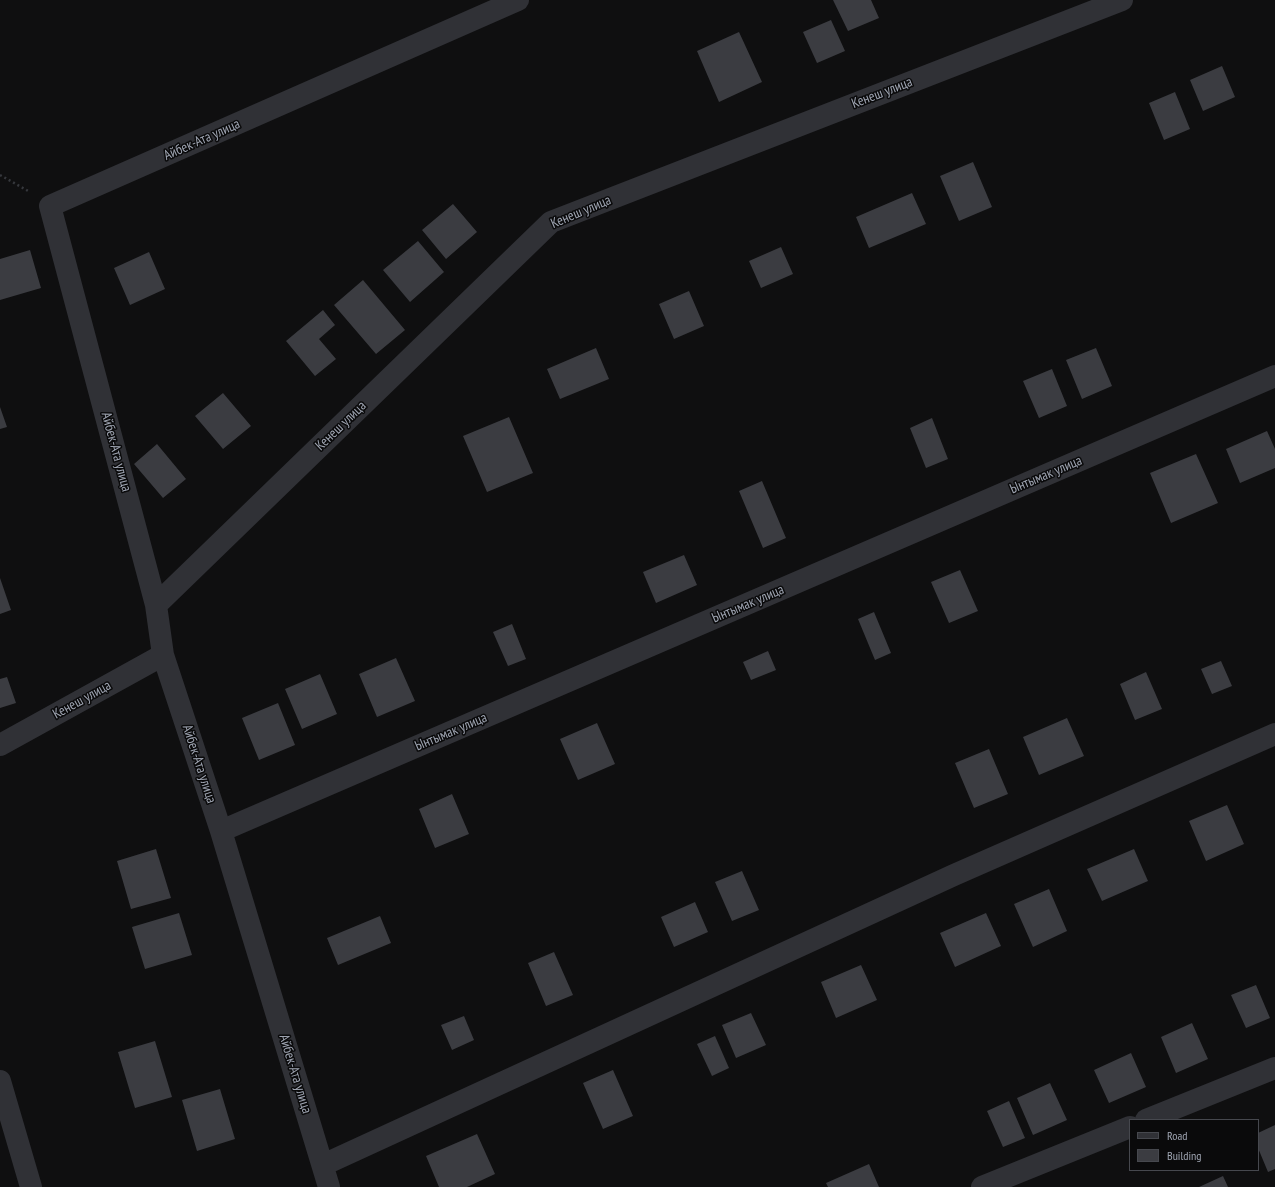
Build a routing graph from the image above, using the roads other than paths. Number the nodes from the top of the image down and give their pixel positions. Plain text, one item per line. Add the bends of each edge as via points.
1 (518, 0) edge
2 (1122, 0) edge
3 (1275, 376) edge
4 (156, 605) junction
5 (163, 655) junction
6 (1275, 734) edge
7 (0, 745) edge
8 (221, 831) junction
9 (1275, 1068) edge
10 (0, 1081) edge
11 (1148, 1119) edge
12 (1129, 1127) edge
13 (323, 1165) junction
14 (31, 1187) edge
15 (329, 1187) edge
16 (982, 1187) edge

1 - 4 street, Айбек-Ата улица via 50,206
2 - 4 street, Кенеш улица via 551,222
3 - 8 street, Ынтымак улица
4 - 5 street, Айбек-Ата улица
5 - 7 street, Кенеш улица
5 - 8 street, Айбек-Ата улица
6 - 13 street via 954,874
8 - 13 street, Айбек-Ата улица
9 - 11 street
10 - 14 street
12 - 16 street
13 - 15 street, Айбек-Ата улица

